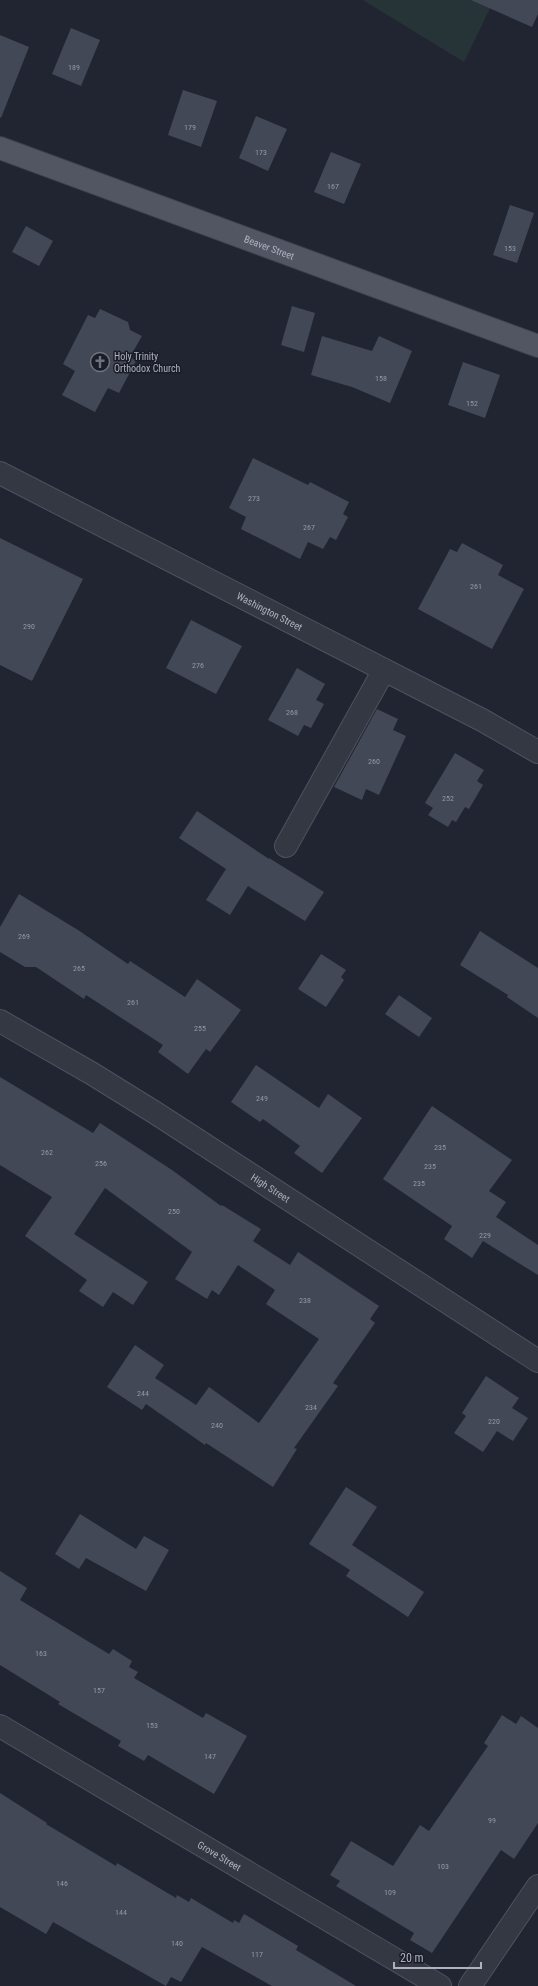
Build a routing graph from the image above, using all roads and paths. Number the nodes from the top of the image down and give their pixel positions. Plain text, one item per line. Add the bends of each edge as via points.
1 (0, 148) edge
2 (538, 346) edge
3 (0, 473) edge
4 (384, 670) junction
5 (538, 752) edge
6 (286, 846) dead end
7 (0, 1021) edge
8 (538, 1361) edge
9 (0, 1726) edge
10 (538, 1886) edge
11 (440, 1986) edge
12 (470, 1986) edge

1 - 2 main road, Beaver Street
3 - 4 street, Washington Street
4 - 5 street, Washington Street
4 - 6 street
7 - 8 street, High Street via 154,1112
9 - 11 street, Grove Street
10 - 12 street

